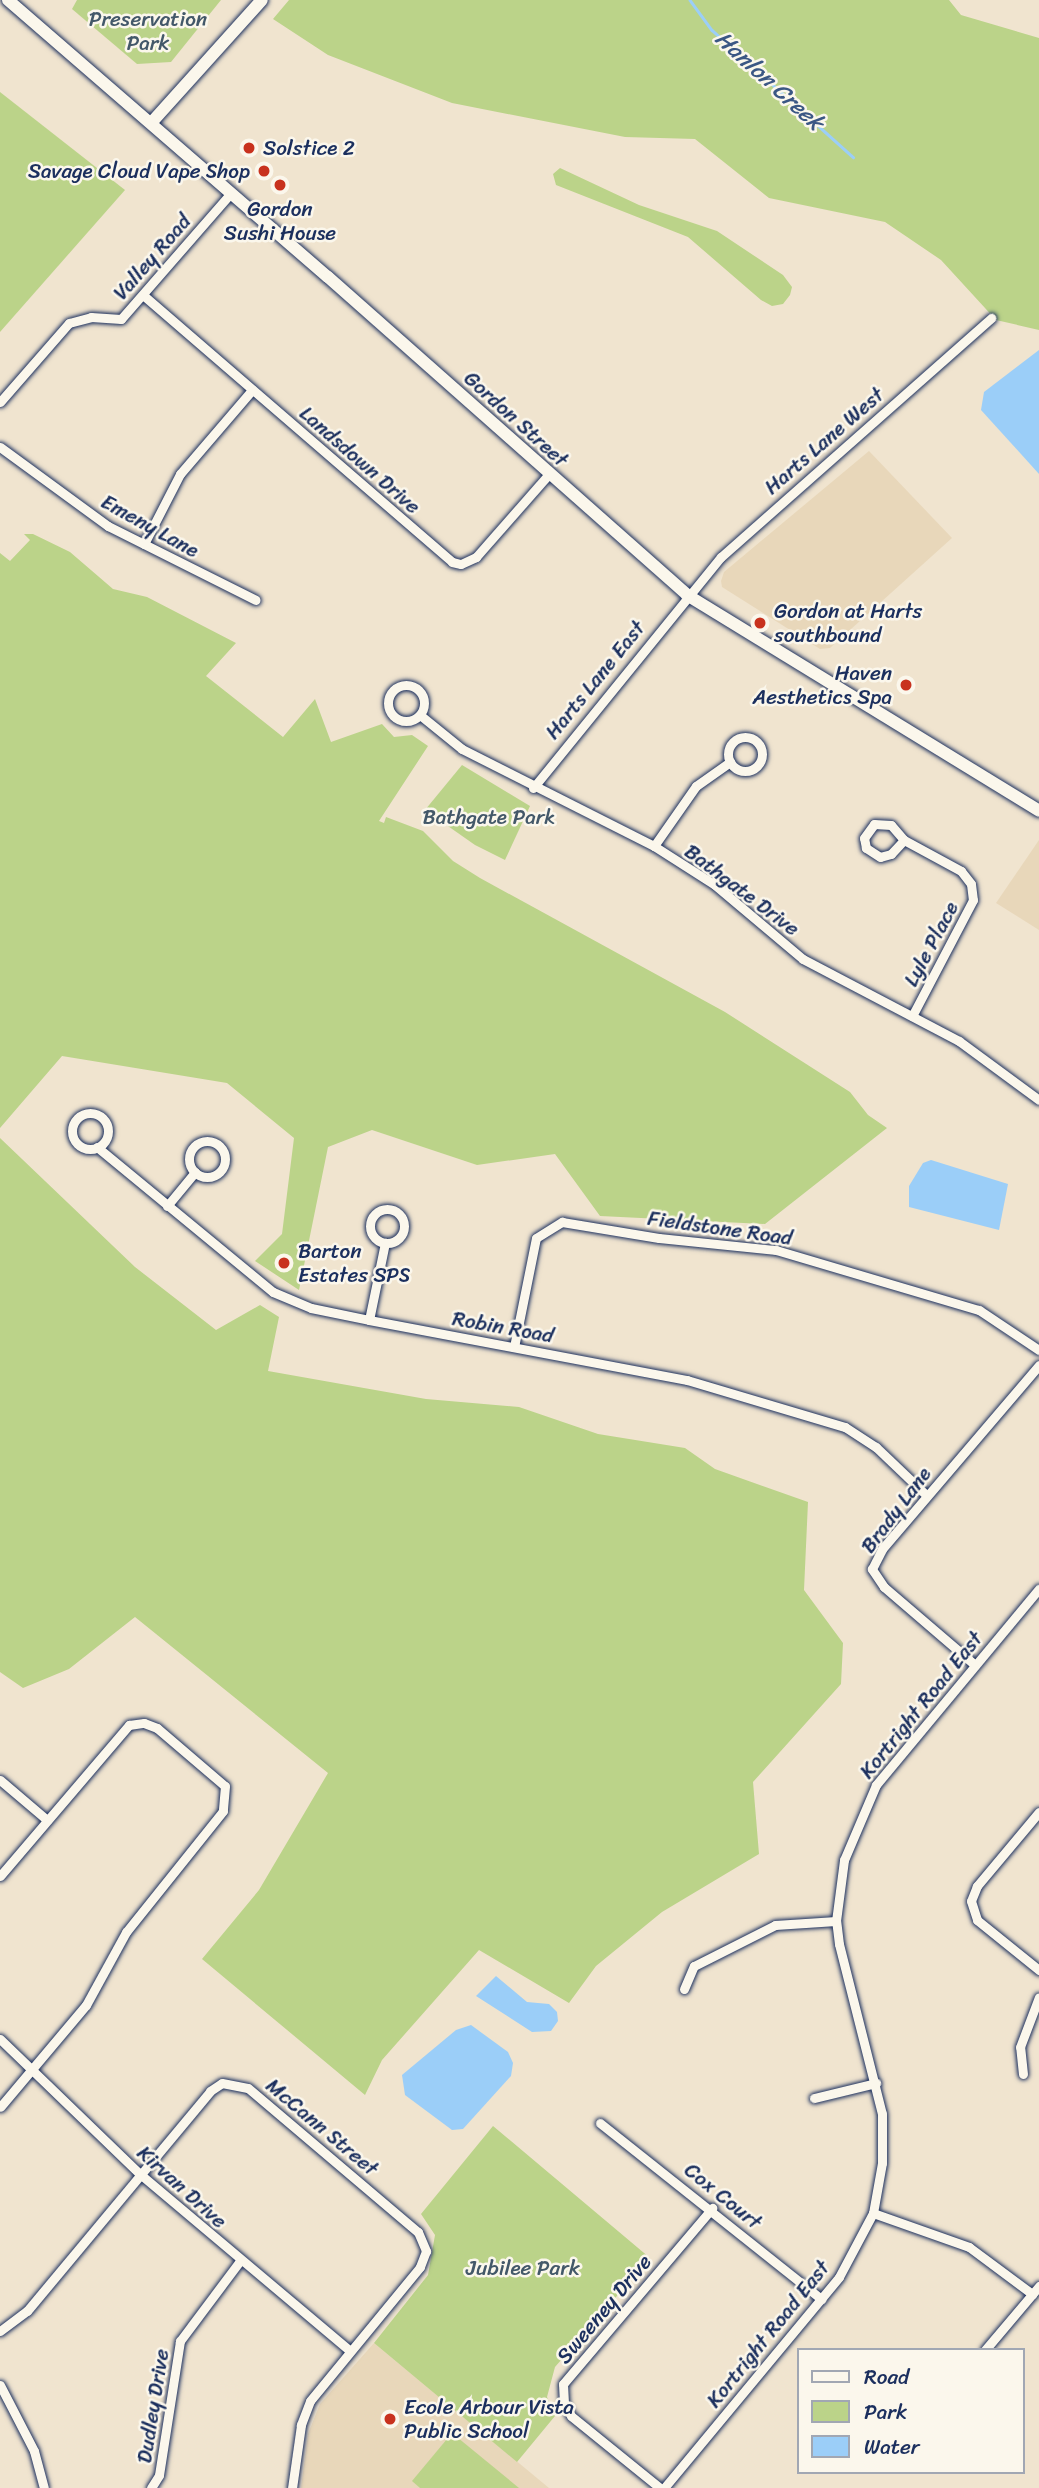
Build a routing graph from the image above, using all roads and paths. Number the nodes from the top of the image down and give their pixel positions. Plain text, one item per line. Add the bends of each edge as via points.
1 (8, 0) edge
2 (262, 0) edge
3 (152, 122) junction
4 (231, 193) junction
5 (143, 295) junction
6 (991, 318) dead end
7 (252, 390) junction
8 (0, 402) edge
9 (0, 447) edge
10 (548, 474) junction
11 (144, 544) junction
12 (687, 596) junction
13 (256, 600) dead end
14 (420, 715) junction
15 (730, 762) dead end
16 (533, 788) junction
17 (1039, 811) edge
18 (904, 840) junction
19 (654, 846) junction
20 (912, 1016) junction
21 (1039, 1100) edge
22 (97, 1147) junction
23 (195, 1172) junction
24 (167, 1206) junction
25 (385, 1243) dead end
26 (369, 1321) junction
27 (514, 1347) junction
28 (1039, 1350) edge
29 (1039, 1365) edge
30 (926, 1495) junction
31 (1039, 1590) edge
32 (975, 1665) junction
33 (0, 1780) edge
34 (1039, 1812) edge
35 (47, 1820) junction
36 (0, 1876) edge
37 (836, 1921) junction
38 (1039, 1970) edge
39 (684, 1989) dead end
40 (1039, 1997) edge
41 (0, 2039) edge
42 (33, 2067) junction
43 (1023, 2074) dead end
44 (876, 2082) junction
45 (814, 2098) dead end
46 (0, 2107) edge
47 (600, 2123) dead end
48 (140, 2174) junction
49 (712, 2208) junction
50 (873, 2213) junction
51 (239, 2262) junction
52 (1039, 2286) edge
53 (1032, 2294) junction
54 (821, 2299) junction
55 (0, 2331) edge
56 (987, 2348) edge
57 (349, 2350) junction
58 (0, 2385) edge
59 (44, 2488) edge
60 (151, 2488) edge
61 (292, 2488) edge
62 (662, 2488) edge

1 - 3 main road, Gordon Street
2 - 3 main road
3 - 4 main road, Gordon Street
4 - 5 street, Valley Road
4 - 10 main road, Gordon Street
5 - 7 street, Landsdown Drive
5 - 8 street, Valley Road via 114,322 91,317 69,323
6 - 12 street, Harts Lane West via 802,482
7 - 10 street, Landsdown Drive via 446,558 461,564 476,557
7 - 11 street via 180,474
9 - 11 street, Emeny Lane via 93,516
10 - 12 main road, Gordon Street
11 - 13 street, Emeny Lane
12 - 16 street, Harts Lane East
12 - 17 main road, Gordon Street
14 - 14 street via 425,705 418,689 401,686 391,693 388,704 395,718 410,721
14 - 16 street, Bathgate Drive via 462,749
15 - 19 street via 696,786
16 - 19 street, Bathgate Drive
18 - 18 street, Lyle Place via 891,854 880,857 870,853 864,838 869,827 880,822 891,825
18 - 20 street, Lyle Place via 961,871 971,884 973,900
19 - 20 street, Bathgate Drive via 715,885 803,959
20 - 21 street, Bathgate Drive via 959,1041
22 - 22 street, Robin Road via 85,1148 73,1137 73,1125 80,1116 91,1113 105,1122 107,1134
22 - 24 street, Robin Road
23 - 23 street via 206,1177 222,1169 225,1157 216,1142 200,1142 190,1151 189,1162
23 - 24 street
24 - 26 street, Robin Road via 272,1292 311,1308
25 - 26 street
26 - 27 street, Robin Road
27 - 28 street, Fieldstone Road via 536,1238 562,1222 776,1250 979,1310
27 - 30 street, Robin Road via 687,1380 845,1427 876,1447
29 - 30 street, Brady Lane
30 - 32 street, Brady Lane via 882,1549 873,1569 884,1587
31 - 32 street, Kortright Road East
32 - 37 street, Kortright Road East via 889,1768 863,1809 844,1860
33 - 35 street
34 - 38 street via 977,1886 971,1901 977,1920
35 - 36 street
35 - 42 street via 121,1731 136,1724 157,1728 221,1780 227,1793 223,1811 136,1918 86,2005
37 - 39 street via 775,1926 694,1966
37 - 44 street, Kortright Road East via 843,1970
40 - 43 street via 1020,2047
41 - 42 street, Kirvan Drive
42 - 46 street
42 - 48 street, Kirvan Drive
44 - 45 street
44 - 50 street, Kortright Road East via 883,2139
47 - 49 street, Cox Court
48 - 51 street, Kirvan Drive
48 - 55 street, McCann Street via 27,2311
48 - 57 street, McCann Street via 210,2091 222,2083 248,2088 424,2241 420,2267
49 - 54 street, Cox Court
49 - 62 street, Sweeney Drive via 563,2384 564,2403 571,2416
50 - 53 street via 969,2247
50 - 54 street, Kortright Road East via 853,2255
51 - 57 street, Kirvan Drive
51 - 60 street, Dudley Drive via 180,2342 159,2475
52 - 53 street
53 - 56 street
54 - 62 street, Kortright Road East
57 - 61 street, McCann Street via 304,2412
58 - 59 street via 34,2451

